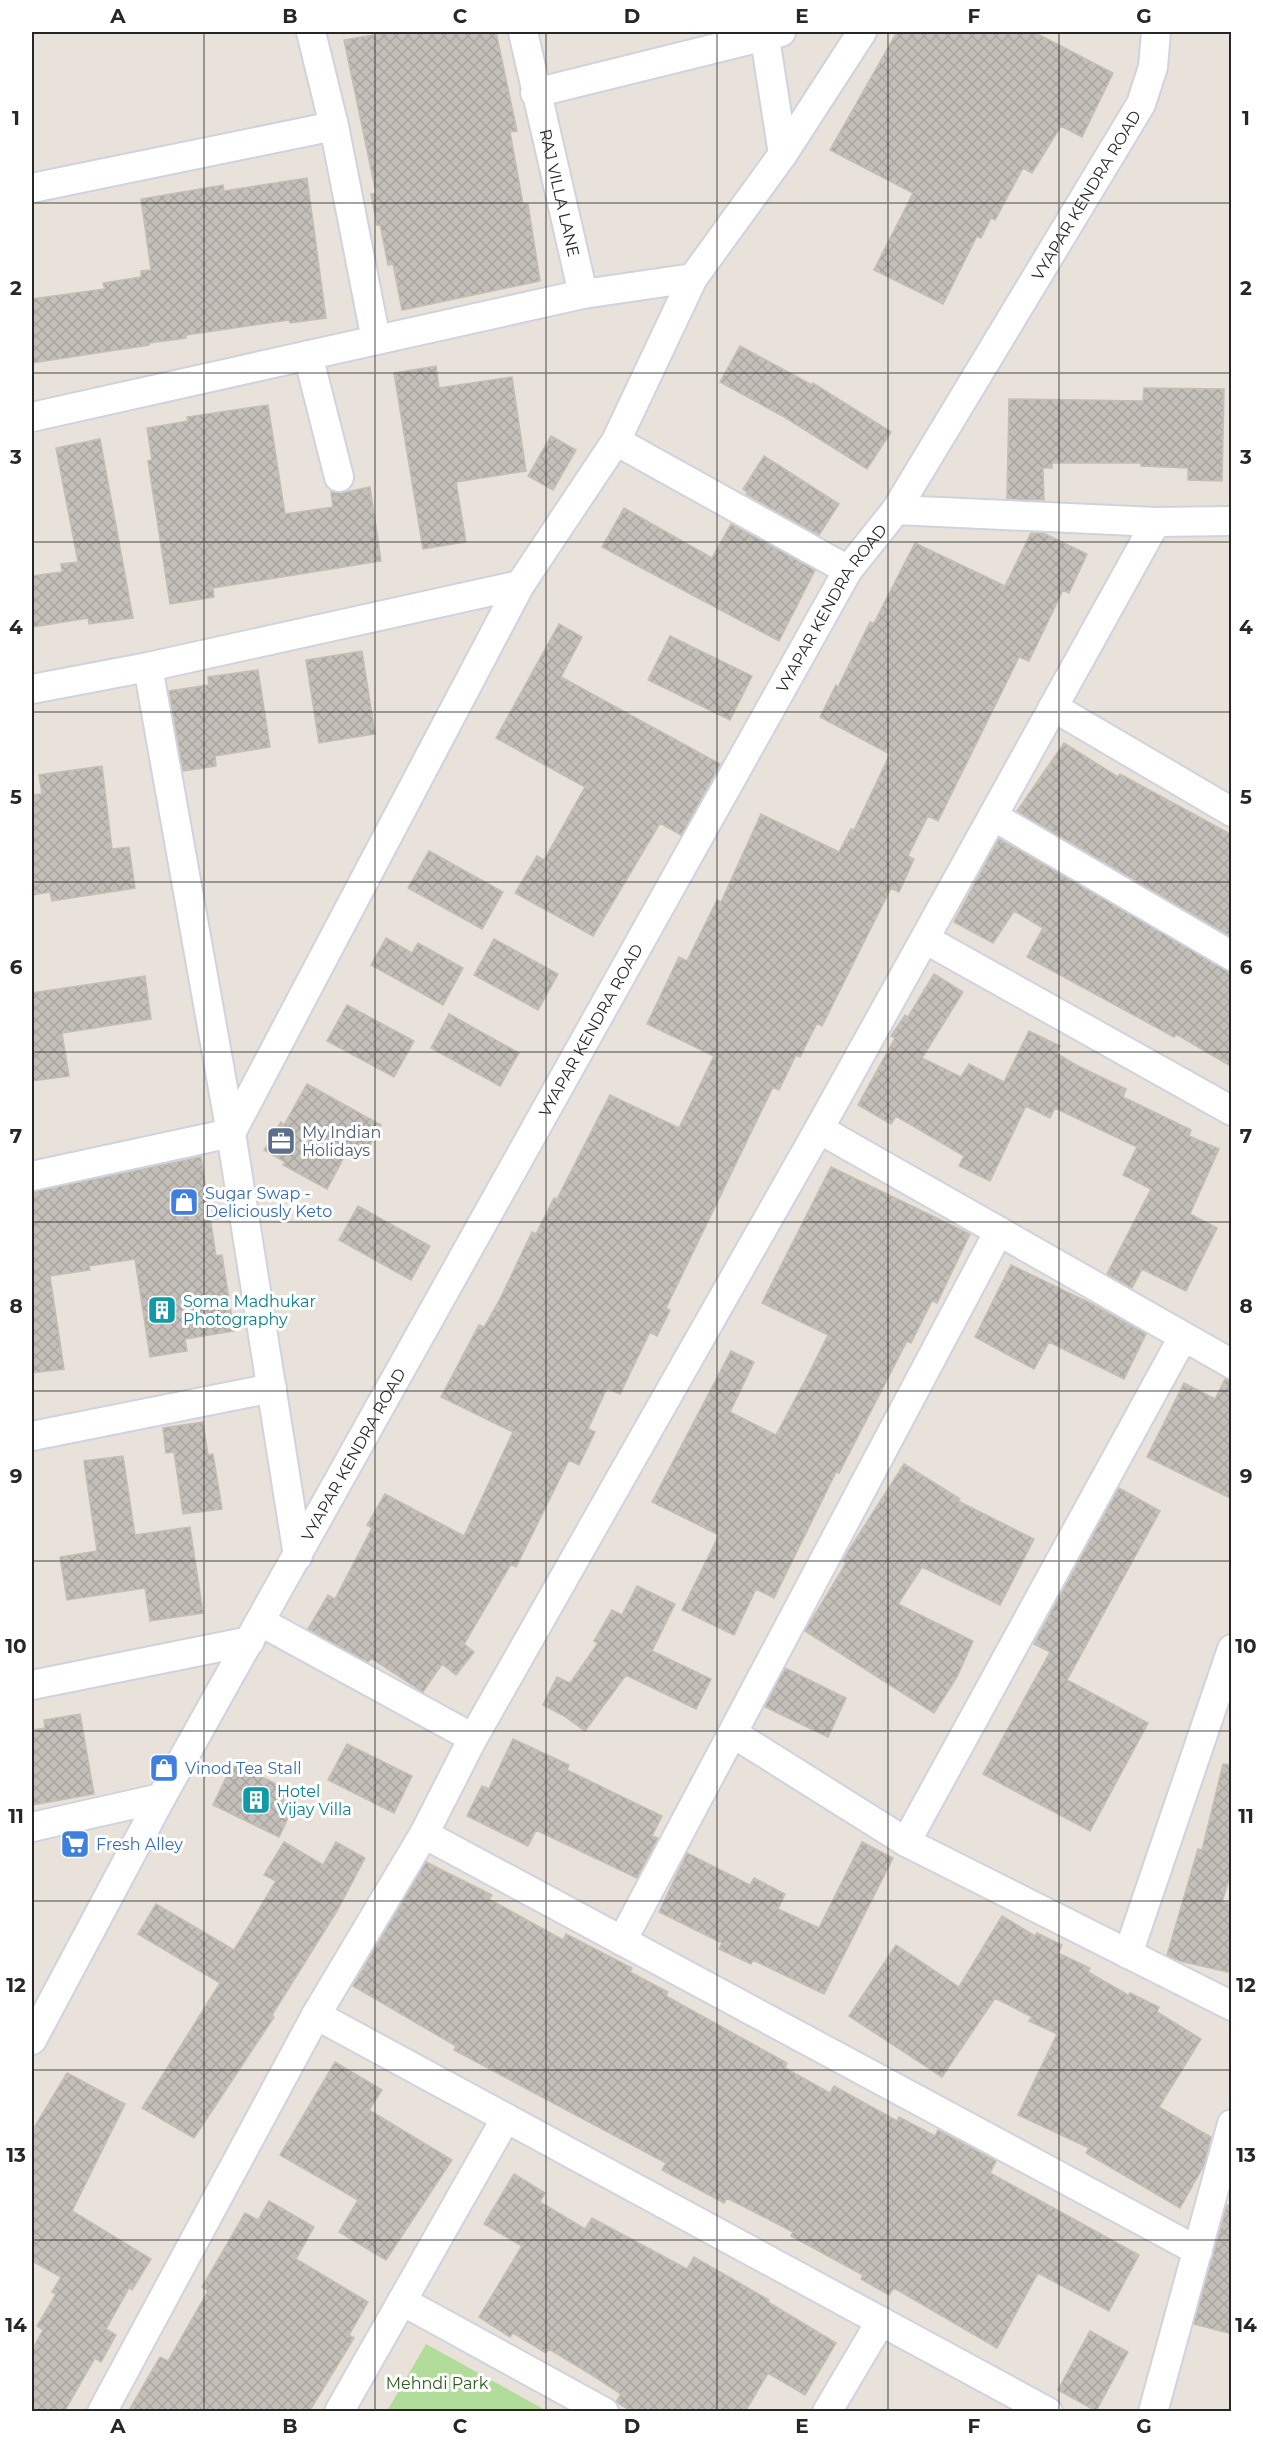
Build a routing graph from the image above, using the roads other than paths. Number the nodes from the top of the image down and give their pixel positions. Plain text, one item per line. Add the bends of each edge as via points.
1 (312, 32) edge
2 (523, 32) edge
3 (862, 32) edge
4 (1156, 32) edge
5 (770, 33) edge
6 (535, 93) junction
7 (334, 126) junction
8 (783, 154) junction
9 (32, 189) edge
10 (693, 278) junction
11 (583, 294) junction
12 (376, 340) junction
13 (308, 355) junction
14 (32, 417) edge
15 (616, 441) junction
16 (339, 477) dead end
17 (896, 510) junction
18 (1232, 521) edge
19 (1156, 522) junction
20 (848, 570) junction
21 (520, 585) junction
22 (148, 667) junction
23 (32, 689) edge
24 (1053, 707) junction
25 (1232, 812) edge
26 (993, 816) junction
27 (924, 939) junction
28 (1232, 956) edge
29 (1232, 1111) edge
30 (819, 1129) junction
31 (231, 1133) junction
32 (32, 1176) edge
33 (999, 1231) junction
34 (1183, 1336) junction
35 (1232, 1364) edge
36 (272, 1388) junction
37 (32, 1436) edge
38 (298, 1556) junction
39 (256, 1631) junction
40 (1232, 1649) edge
41 (32, 1685) edge
42 (734, 1734) junction
43 (473, 1737) junction
44 (161, 1798) junction
45 (32, 1827) edge
46 (424, 1833) junction
47 (906, 1842) junction
48 (622, 1941) junction
49 (1128, 1954) junction
50 (1232, 2006) edge
51 (316, 2015) junction
52 (32, 2040) edge
53 (506, 2118) junction
54 (1232, 2124) edge
55 (1198, 2251) junction
56 (402, 2301) junction
57 (881, 2321) junction
58 (1157, 2411) edge
59 (102, 2412) edge
60 (339, 2412) edge
61 (604, 2412) edge
62 (827, 2412) edge
63 (1048, 2412) edge

1 - 7 street
2 - 6 street, RAJ VILLA LANE
3 - 8 street
4 - 17 street, VYAPAR KENDRA ROAD via 1153,67 1141,104
5 - 6 street
5 - 8 street
6 - 11 street, RAJ VILLA LANE
7 - 9 street
7 - 12 street
8 - 10 street
10 - 11 street
10 - 15 street
11 - 12 street
12 - 13 street
13 - 14 street
13 - 16 street
15 - 20 street
15 - 21 street
17 - 19 street
17 - 20 street, VYAPAR KENDRA ROAD
18 - 19 street
19 - 24 street
20 - 38 street, VYAPAR KENDRA ROAD
21 - 22 street
21 - 31 street
22 - 23 street
22 - 31 street
24 - 25 street
24 - 26 street
26 - 27 street
26 - 28 street
27 - 29 street
27 - 30 street
30 - 33 street
30 - 43 street
31 - 32 street
31 - 36 street
33 - 34 street
33 - 42 street
34 - 35 street
34 - 47 street
36 - 37 street
36 - 38 street
38 - 39 street, VYAPAR KENDRA ROAD
39 - 41 street
39 - 43 street
39 - 44 street, VYAPAR KENDRA ROAD
40 - 49 street
42 - 47 street
42 - 48 street
43 - 46 street
44 - 45 street
44 - 52 street, VYAPAR KENDRA ROAD
46 - 48 street
46 - 51 street
47 - 49 street
48 - 55 street
49 - 50 street
51 - 53 street
51 - 59 street
53 - 56 street
53 - 57 street
54 - 55 street
55 - 58 street
56 - 60 street
56 - 61 street
57 - 62 street
57 - 63 street

